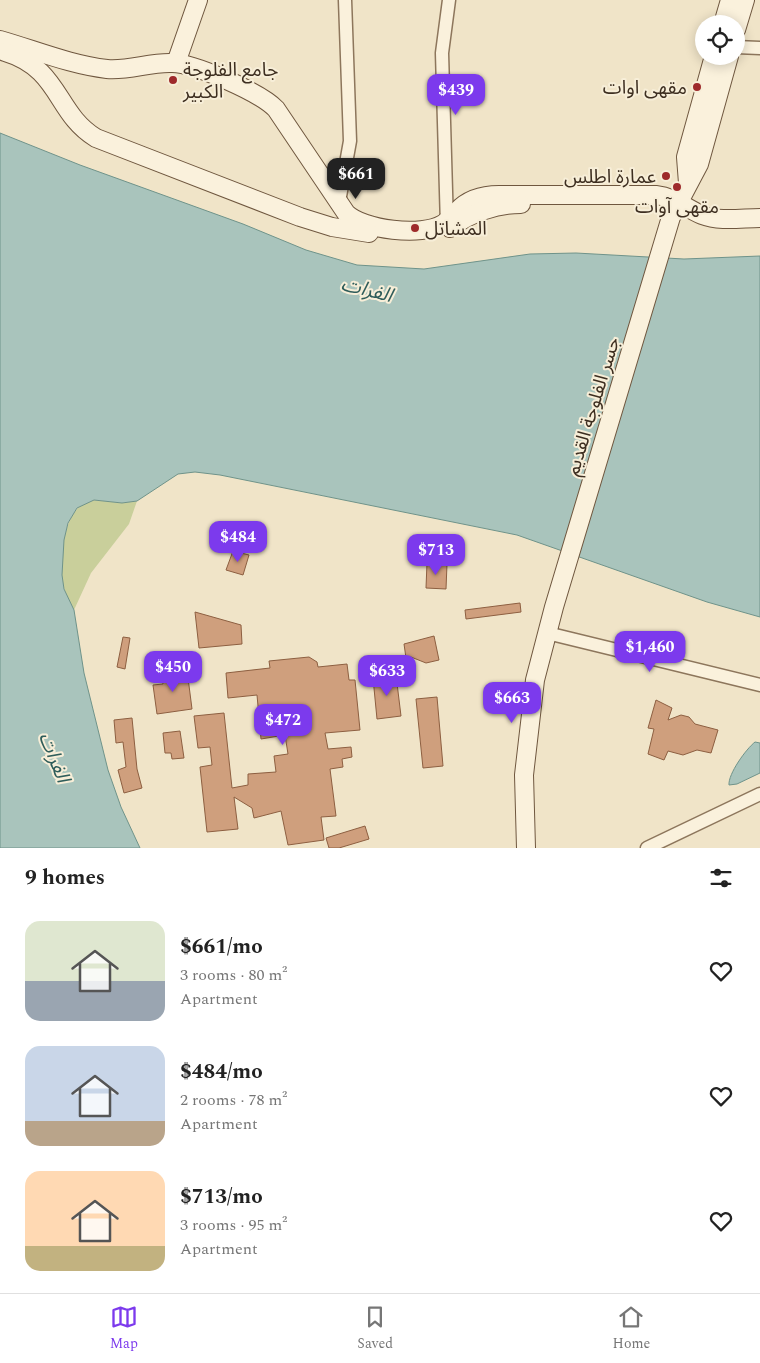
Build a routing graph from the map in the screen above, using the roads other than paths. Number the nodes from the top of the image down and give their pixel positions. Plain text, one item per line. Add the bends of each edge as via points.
1 (198, 0) edge
2 (345, 0) edge
3 (449, 0) edge
4 (730, 0) edge
5 (745, 0) edge
6 (726, 15) edge
7 (740, 15) edge
8 (0, 40) edge
9 (745, 47) edge
10 (760, 48) edge
11 (0, 50) edge
12 (64, 59) junction
13 (176, 63) junction
14 (712, 65) edge
15 (726, 65) edge
16 (52, 84) junction
17 (688, 183) junction
18 (340, 205) junction
19 (676, 209) junction
20 (760, 218) edge
21 (447, 226) junction
22 (760, 226) edge
23 (332, 227) junction
24 (547, 633) junction
25 (760, 685) edge
26 (760, 794) edge
27 (526, 848) edge
28 (647, 848) edge

1 - 13 street
2 - 18 street via 350,141
3 - 21 street via 442,53
4 - 6 street
5 - 7 street
8 - 12 street
9 - 10 street
11 - 16 street via 28,61
12 - 13 street via 109,69
12 - 16 street via 52,68
13 - 18 street via 197,68 267,100
14 - 17 street via 686,157
15 - 17 street, جسر الفلوجة القديم via 699,164
16 - 23 street via 78,124 96,138 300,218
17 - 19 street, جسر الفلوجة القديم
18 - 21 street via 361,224 386,228
18 - 23 street via 339,219
19 - 20 street via 713,218
19 - 21 street via 511,204 475,213
19 - 22 street via 719,226
19 - 24 street, جسر الفلوجة القديم
21 - 23 street via 437,236 424,238
24 - 25 street
24 - 27 street, جسر الفلوجة القديم via 535,680 525,748
26 - 28 street

